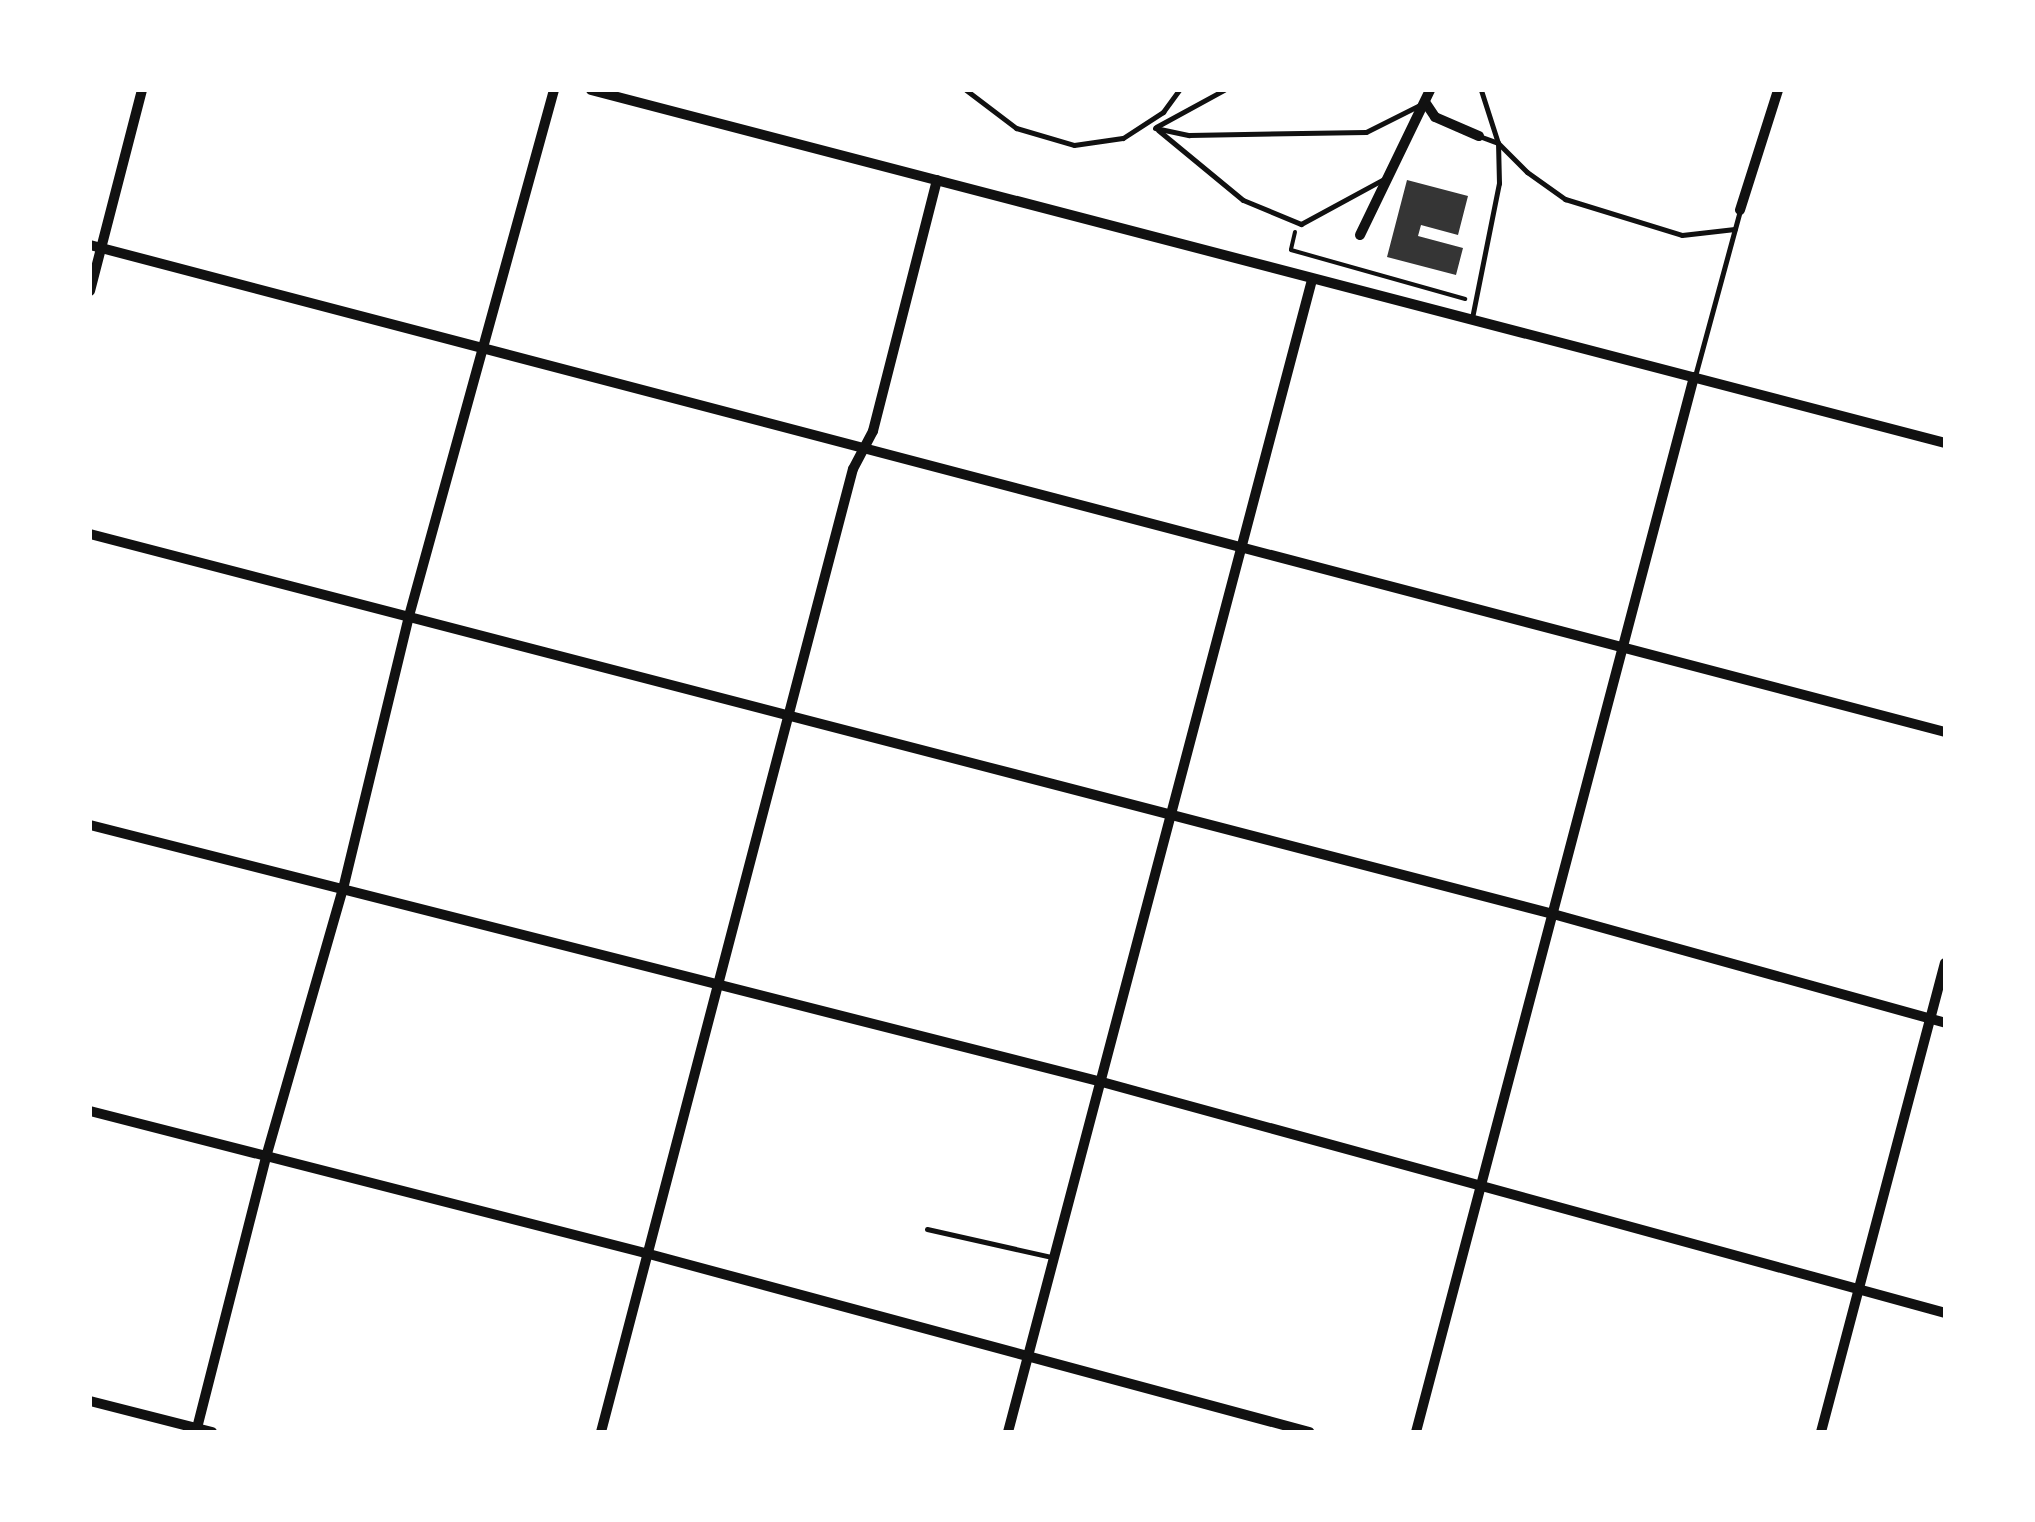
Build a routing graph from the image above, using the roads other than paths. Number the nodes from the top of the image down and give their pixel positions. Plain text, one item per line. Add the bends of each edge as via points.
1 (142, 90) edge
2 (554, 90) edge
3 (591, 90) edge
4 (966, 90) edge
5 (1179, 90) edge
6 (1224, 90) edge
7 (1430, 90) edge
8 (1481, 90) edge
9 (1778, 90) edge
10 (1425, 102) junction
11 (1152, 126) junction
12 (1479, 136) joint
13 (1498, 143) junction
14 (1384, 179) junction
15 (937, 180) junction
16 (1740, 210) joint
17 (1734, 229) junction
18 (1360, 235) dead end
19 (96, 247) edge
20 (1312, 280) junction
21 (90, 291) edge
22 (1471, 321) junction
23 (485, 348) junction
24 (1694, 377) junction
25 (1945, 443) edge
26 (862, 450) junction
27 (90, 534) edge
28 (1241, 550) junction
29 (410, 616) junction
30 (1621, 646) junction
31 (788, 719) junction
32 (1945, 732) edge
33 (1170, 817) junction
34 (90, 825) edge
35 (342, 889) junction
36 (1554, 914) junction
37 (1945, 963) edge
38 (718, 984) junction
39 (1929, 1019) junction
40 (1945, 1024) edge
41 (1102, 1082) junction
42 (90, 1111) edge
43 (266, 1157) junction
44 (1482, 1186) junction
45 (927, 1228) dead end
46 (650, 1254) junction
47 (1054, 1258) junction
48 (1858, 1289) junction
49 (1945, 1313) edge
50 (1027, 1358) junction
51 (90, 1401) edge
52 (196, 1430) edge
53 (212, 1432) edge
54 (601, 1432) edge
55 (1008, 1432) edge
56 (1309, 1432) edge
57 (1416, 1432) edge
58 (1820, 1432) edge

1 - 19 street
2 - 23 street
3 - 15 street
4 - 11 lane via 1016,128 1050,141 1102,144
5 - 11 lane
6 - 11 lane
7 - 10 street
8 - 13 lane
9 - 16 street
10 - 11 lane via 1366,132 1189,134
10 - 12 street via 1435,118
10 - 14 street
11 - 14 lane via 1242,200 1301,224
12 - 13 lane
13 - 17 lane via 1564,199 1682,235
13 - 22 lane via 1498,183
14 - 18 street
15 - 20 street
15 - 26 street via 874,431
16 - 17 lane
17 - 24 lane
19 - 21 street
19 - 23 street
20 - 22 street
20 - 28 street
22 - 24 street
23 - 26 street
23 - 29 street
24 - 25 street
24 - 30 street
26 - 28 street
26 - 31 street
27 - 29 street
28 - 30 street
28 - 33 street
29 - 31 street
29 - 35 street
30 - 32 street
30 - 36 street
31 - 33 street
31 - 38 street
33 - 36 street
33 - 41 street
34 - 35 street
35 - 38 street
35 - 43 street
36 - 39 street
36 - 44 street
37 - 39 street
38 - 41 street
38 - 46 street
39 - 40 street
39 - 48 street
41 - 44 street
41 - 47 street
42 - 43 street
43 - 46 street
43 - 52 street
44 - 48 street
44 - 57 street
45 - 47 lane
46 - 50 street
46 - 54 street
47 - 50 street
48 - 49 street
48 - 58 street
50 - 55 street
50 - 56 street
51 - 52 street
52 - 53 street

